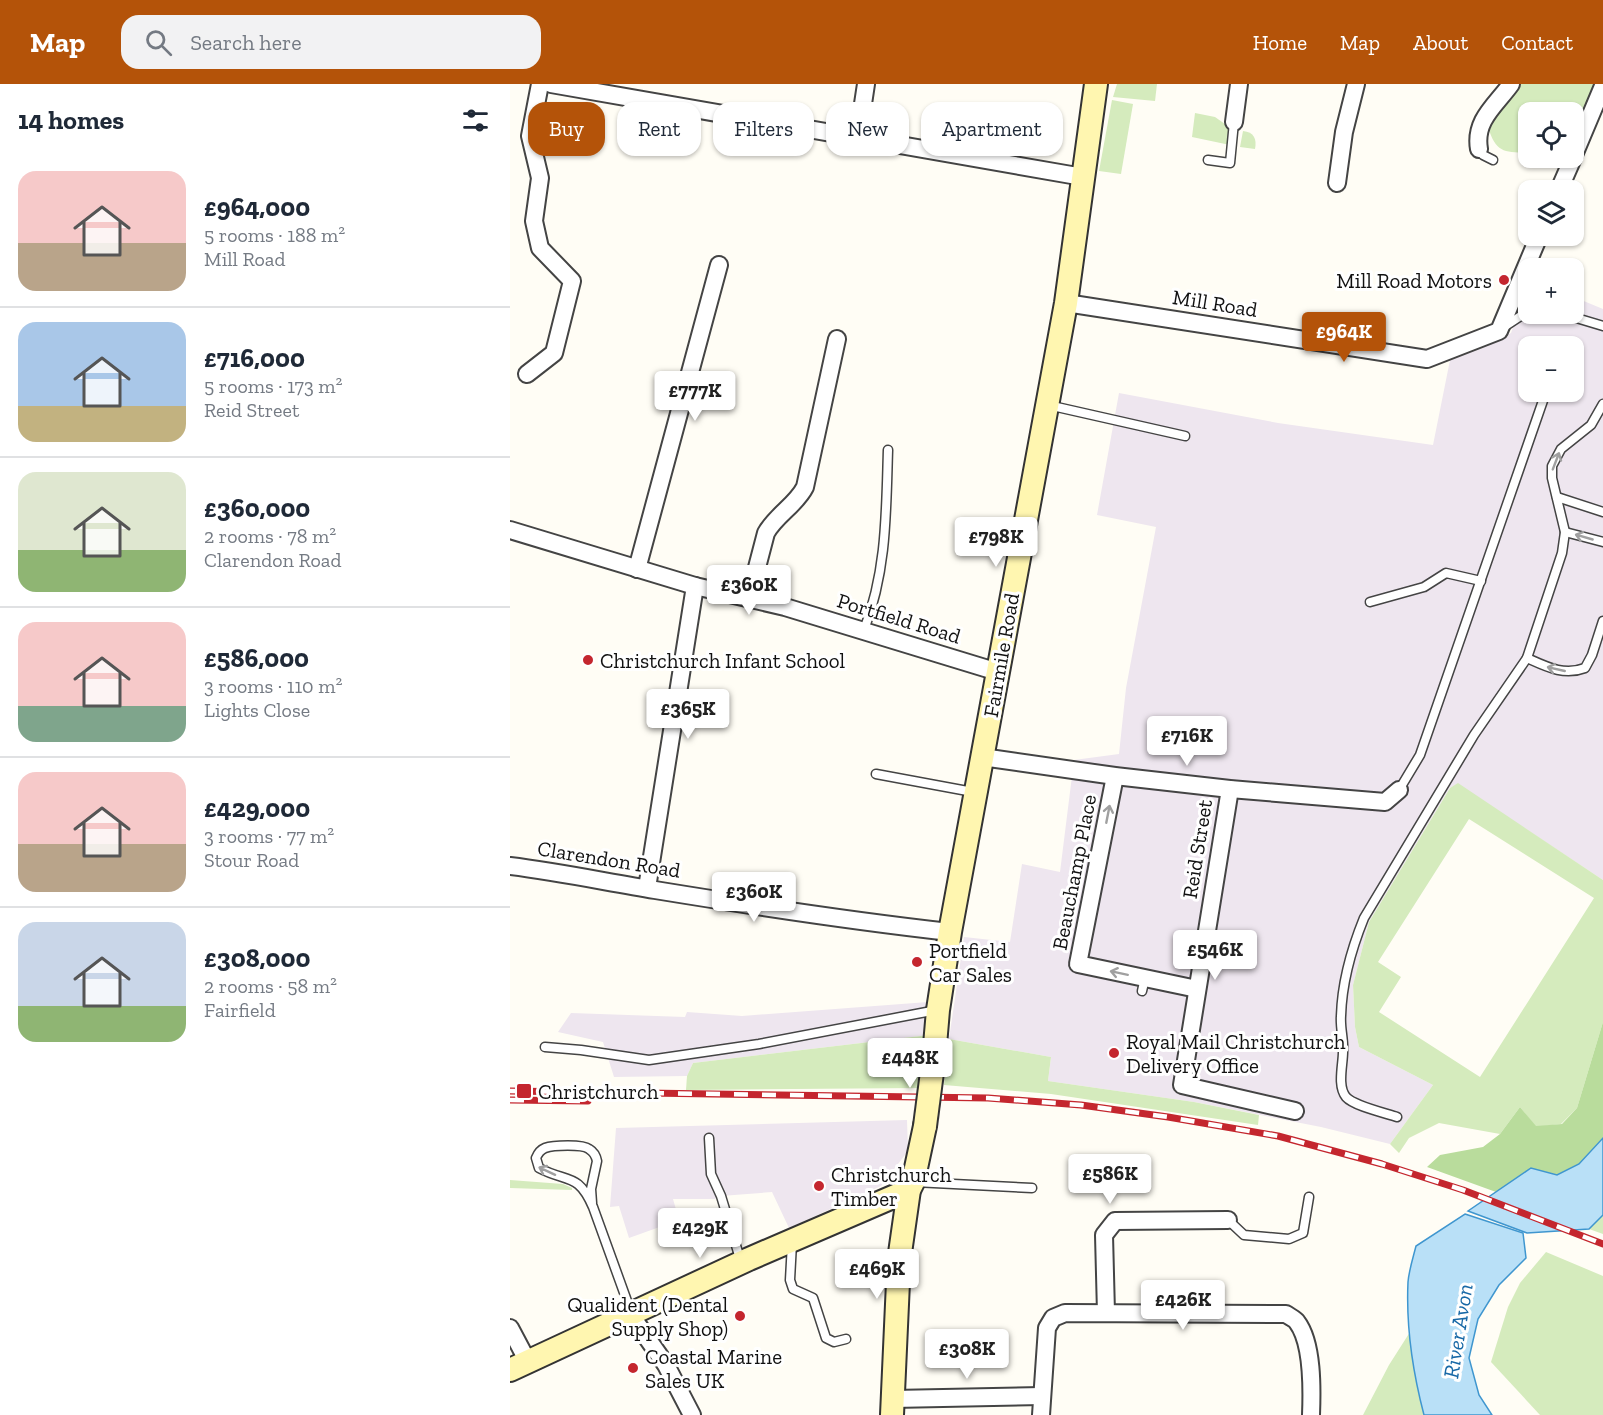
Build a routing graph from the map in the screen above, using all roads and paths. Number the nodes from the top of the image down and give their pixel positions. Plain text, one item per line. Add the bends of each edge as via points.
1 (540, 84) edge
2 (551, 84) edge
3 (866, 84) edge
4 (1096, 84) edge
5 (1239, 84) edge
6 (1356, 84) edge
7 (1511, 84) edge
8 (1603, 86) edge
9 (863, 102) edge
10 (1234, 122) joint
11 (1584, 130) edge
12 (826, 132) edge
13 (909, 147) edge
14 (1479, 149) joint
15 (1208, 160) dead end
16 (1493, 160) dead end
17 (1083, 177) junction
18 (1337, 183) dead end
19 (1535, 246) edge
20 (719, 265) dead end
21 (1066, 303) junction
22 (1518, 318) edge
23 (1584, 320) edge
24 (1603, 326) edge
25 (1499, 331) junction
26 (837, 339) dead end
27 (527, 374) dead end
28 (1543, 402) edge
29 (1603, 404) edge
30 (1047, 405) junction
31 (1185, 436) dead end
32 (888, 450) dead end
33 (1557, 497) junction
34 (1603, 512) edge
35 (510, 530) edge
36 (1565, 532) junction
37 (1603, 542) edge
38 (637, 569) junction
39 (1481, 581) junction
40 (695, 586) junction
41 (749, 598) junction
42 (1370, 602) dead end
43 (1603, 621) edge
44 (864, 630) junction
45 (1527, 658) junction
46 (998, 672) junction
47 (982, 757) junction
48 (876, 774) dead end
49 (1115, 776) junction
50 (1230, 789) junction
51 (1399, 790) joint
52 (976, 793) junction
53 (510, 866) edge
54 (647, 888) junction
55 (950, 932) junction
56 (1197, 989) junction
57 (938, 1010) junction
58 (545, 1047) dead end
59 (1295, 1111) dead end
60 (1397, 1117) dead end
61 (709, 1138) dead end
62 (911, 1186) junction
63 (1032, 1188) dead end
64 (1309, 1197) dead end
65 (592, 1203) junction
66 (1228, 1220) joint
67 (792, 1240) junction
68 (741, 1263) junction
69 (1106, 1313) junction
70 (632, 1314) junction
71 (510, 1328) edge
72 (846, 1339) dead end
73 (519, 1366) edge
74 (1042, 1396) junction
75 (892, 1407) edge
76 (692, 1415) edge
77 (1041, 1415) edge
78 (1311, 1415) edge

1 - 27 street via 530,136 540,178 534,221 540,248 572,281 554,353
2 - 12 street
3 - 9 street
4 - 17 main road, Fairmile Road
5 - 10 street
6 - 18 street
7 - 14 street via 1479,125
8 - 11 street
10 - 15 lane via 1230,163
13 - 17 street
14 - 16 lane
17 - 21 main road, Fairmile Road
19 - 25 street
20 - 38 street
21 - 25 street, Mill Road via 1427,359
21 - 30 main road, Fairmile Road
22 - 25 lane
23 - 24 lane
26 - 41 street via 805,487 766,533
28 - 39 lane
33 -> 29 lane via 1552,466 1561,449 1591,425
30 - 31 lane
30 - 46 main road, Fairmile Road
32 - 44 lane via 879,586
33 - 34 lane
33 - 36 lane
35 - 38 street, Portfield Road
37 -> 36 lane
36 - 45 lane via 1562,553
38 - 40 street, Portfield Road
39 - 42 lane via 1446,573 1424,587
39 - 51 lane via 1420,755
40 - 41 street, Portfield Road
40 - 54 street
41 - 44 street, Portfield Road
43 -> 45 lane via 1585,668 1573,672 1553,670
44 - 46 street, Portfield Road
45 - 60 lane via 1474,735 1365,918 1345,971 1341,1084 1346,1097 1356,1103
46 - 47 main road, Fairmile Road
47 - 49 street, Reid Street
47 - 52 main road, Fairmile Road
48 - 52 lane
49 - 50 street, Reid Street
56 -> 49 street, Beauchamp Place via 1144,984 1078,964
50 - 51 street, Reid Street via 1385,802
50 - 56 street, Reid Street
52 - 55 main road, Fairmile Road
53 - 54 street, Clarendon Road
54 - 55 street, Clarendon Road via 851,921
55 - 57 main road, Fairmile Road
56 - 59 street, Reid Street via 1182,1085
57 - 58 lane via 649,1060
57 - 62 main road, Fairmile Road, bridge via 925,1126
61 - 68 lane via 711,1174
62 - 63 lane
62 - 67 main road
62 - 75 main road, Fairmile Road via 899,1260
64 - 66 lane via 1303,1233 1289,1239 1244,1235
65 -> 65 lane via 575,1180 539,1168 538,1153 552,1146 591,1149 597,1161
65 - 70 lane
66 - 69 street via 1115,1221 1104,1235
67 - 68 main road
67 - 72 lane via 793,1289 813,1298 826,1338 834,1342
68 - 70 main road
69 - 74 street via 1065,1313 1053,1318 1047,1328
69 - 78 street via 1286,1314 1296,1320 1304,1335 1312,1383
70 - 73 main road
70 - 76 street via 666,1365
71 - 73 street
74 - 75 street
74 - 77 street

